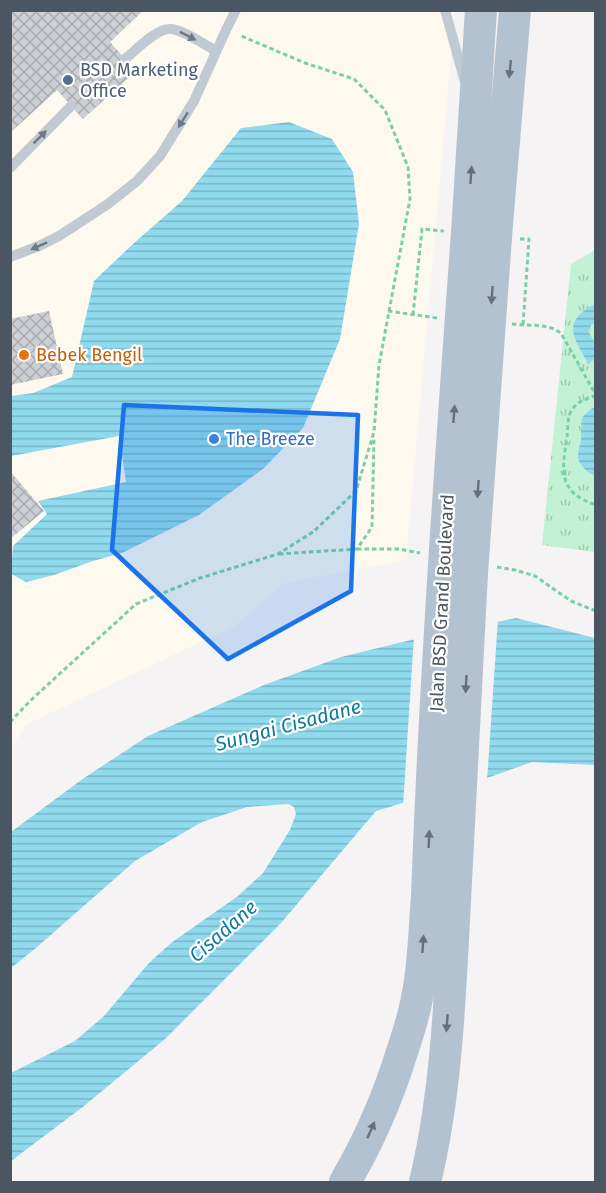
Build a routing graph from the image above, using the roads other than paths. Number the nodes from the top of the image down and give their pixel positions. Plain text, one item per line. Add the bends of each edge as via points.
1 (236, 10) edge
2 (445, 10) edge
3 (481, 10) edge
4 (515, 10) edge
5 (216, 51) junction
6 (125, 59) dead end
7 (71, 106) dead end
8 (475, 117) junction
9 (10, 168) edge
10 (482, 235) junction
11 (10, 257) edge
12 (441, 899) junction
13 (345, 1182) edge
14 (425, 1182) edge

1 - 5 lane
2 - 8 lane
3 - 8 main road, Jalan BSD Grand Boulevard
4 -> 10 main road, Jalan BSD Grand Boulevard
6 -> 5 lane via 158,32 169,29
5 -> 11 lane via 194,101 160,156 138,181 59,236
9 -> 7 lane
10 -> 8 main road, Jalan BSD Grand Boulevard
10 - 12 main road, Jalan BSD Grand Boulevard, bridge via 447,504 429,826
13 -> 12 main road, Jalan BSD Grand Boulevard via 359,1159 395,1074 410,1029
12 -> 14 main road, Jalan BSD Grand Boulevard via 445,1052

